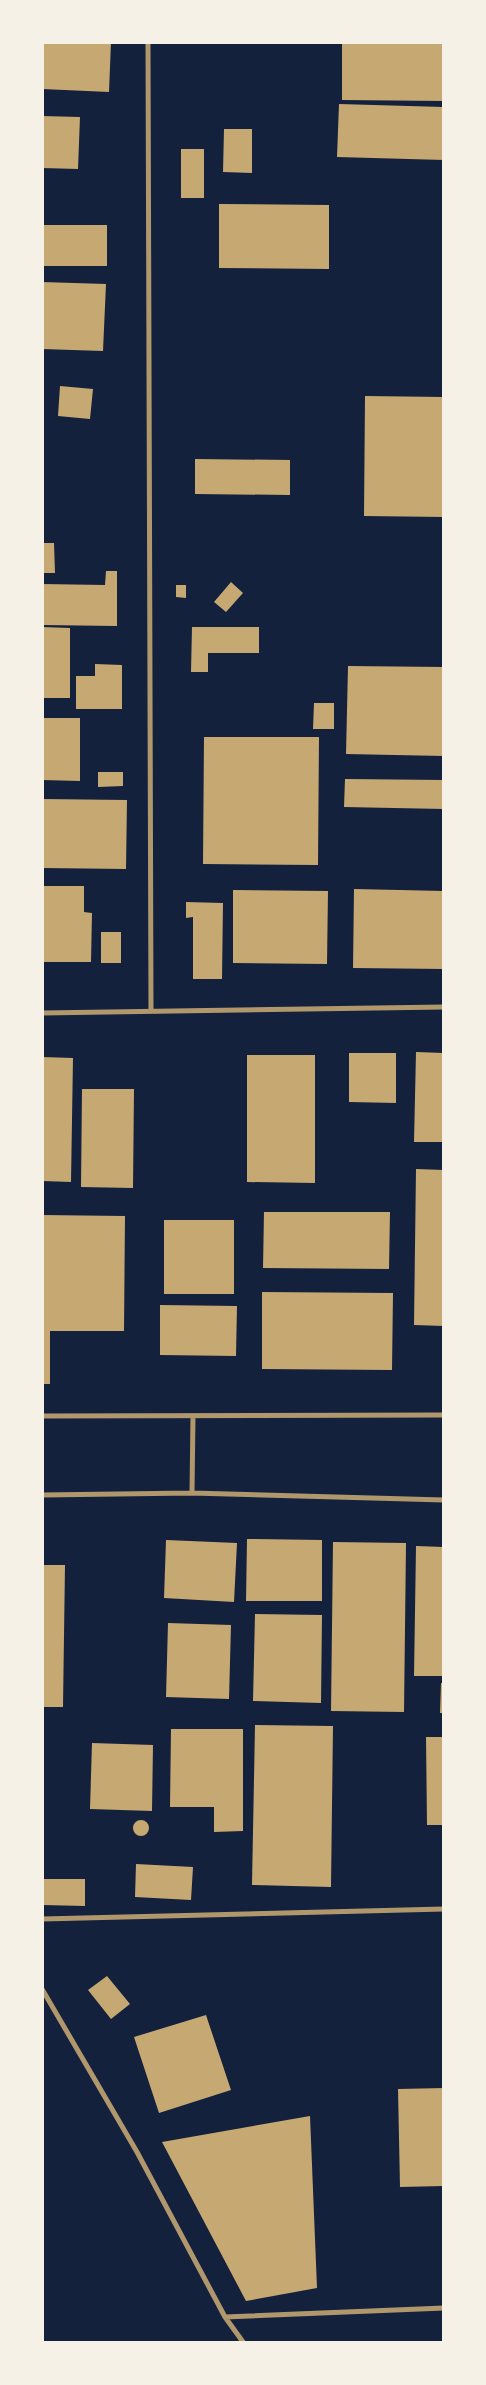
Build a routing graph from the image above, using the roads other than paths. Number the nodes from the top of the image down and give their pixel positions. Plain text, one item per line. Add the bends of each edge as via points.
1 (148, 42) edge
2 (444, 1006) edge
3 (151, 1011) junction
4 (42, 1012) edge
5 (42, 1416) edge
6 (193, 1416) junction
7 (444, 1416) edge
8 (192, 1493) junction
9 (42, 1495) edge
10 (444, 1500) edge
11 (444, 1909) edge
12 (42, 1919) edge
13 (42, 1989) edge
14 (444, 2308) edge
15 (225, 2317) junction
16 (243, 2342) edge

1 - 3 street
2 - 3 street
3 - 4 street
5 - 6 street
6 - 7 street
6 - 8 street
8 - 9 street
8 - 10 street
11 - 12 street
13 - 15 street via 137,2152
14 - 15 street
15 - 16 street

